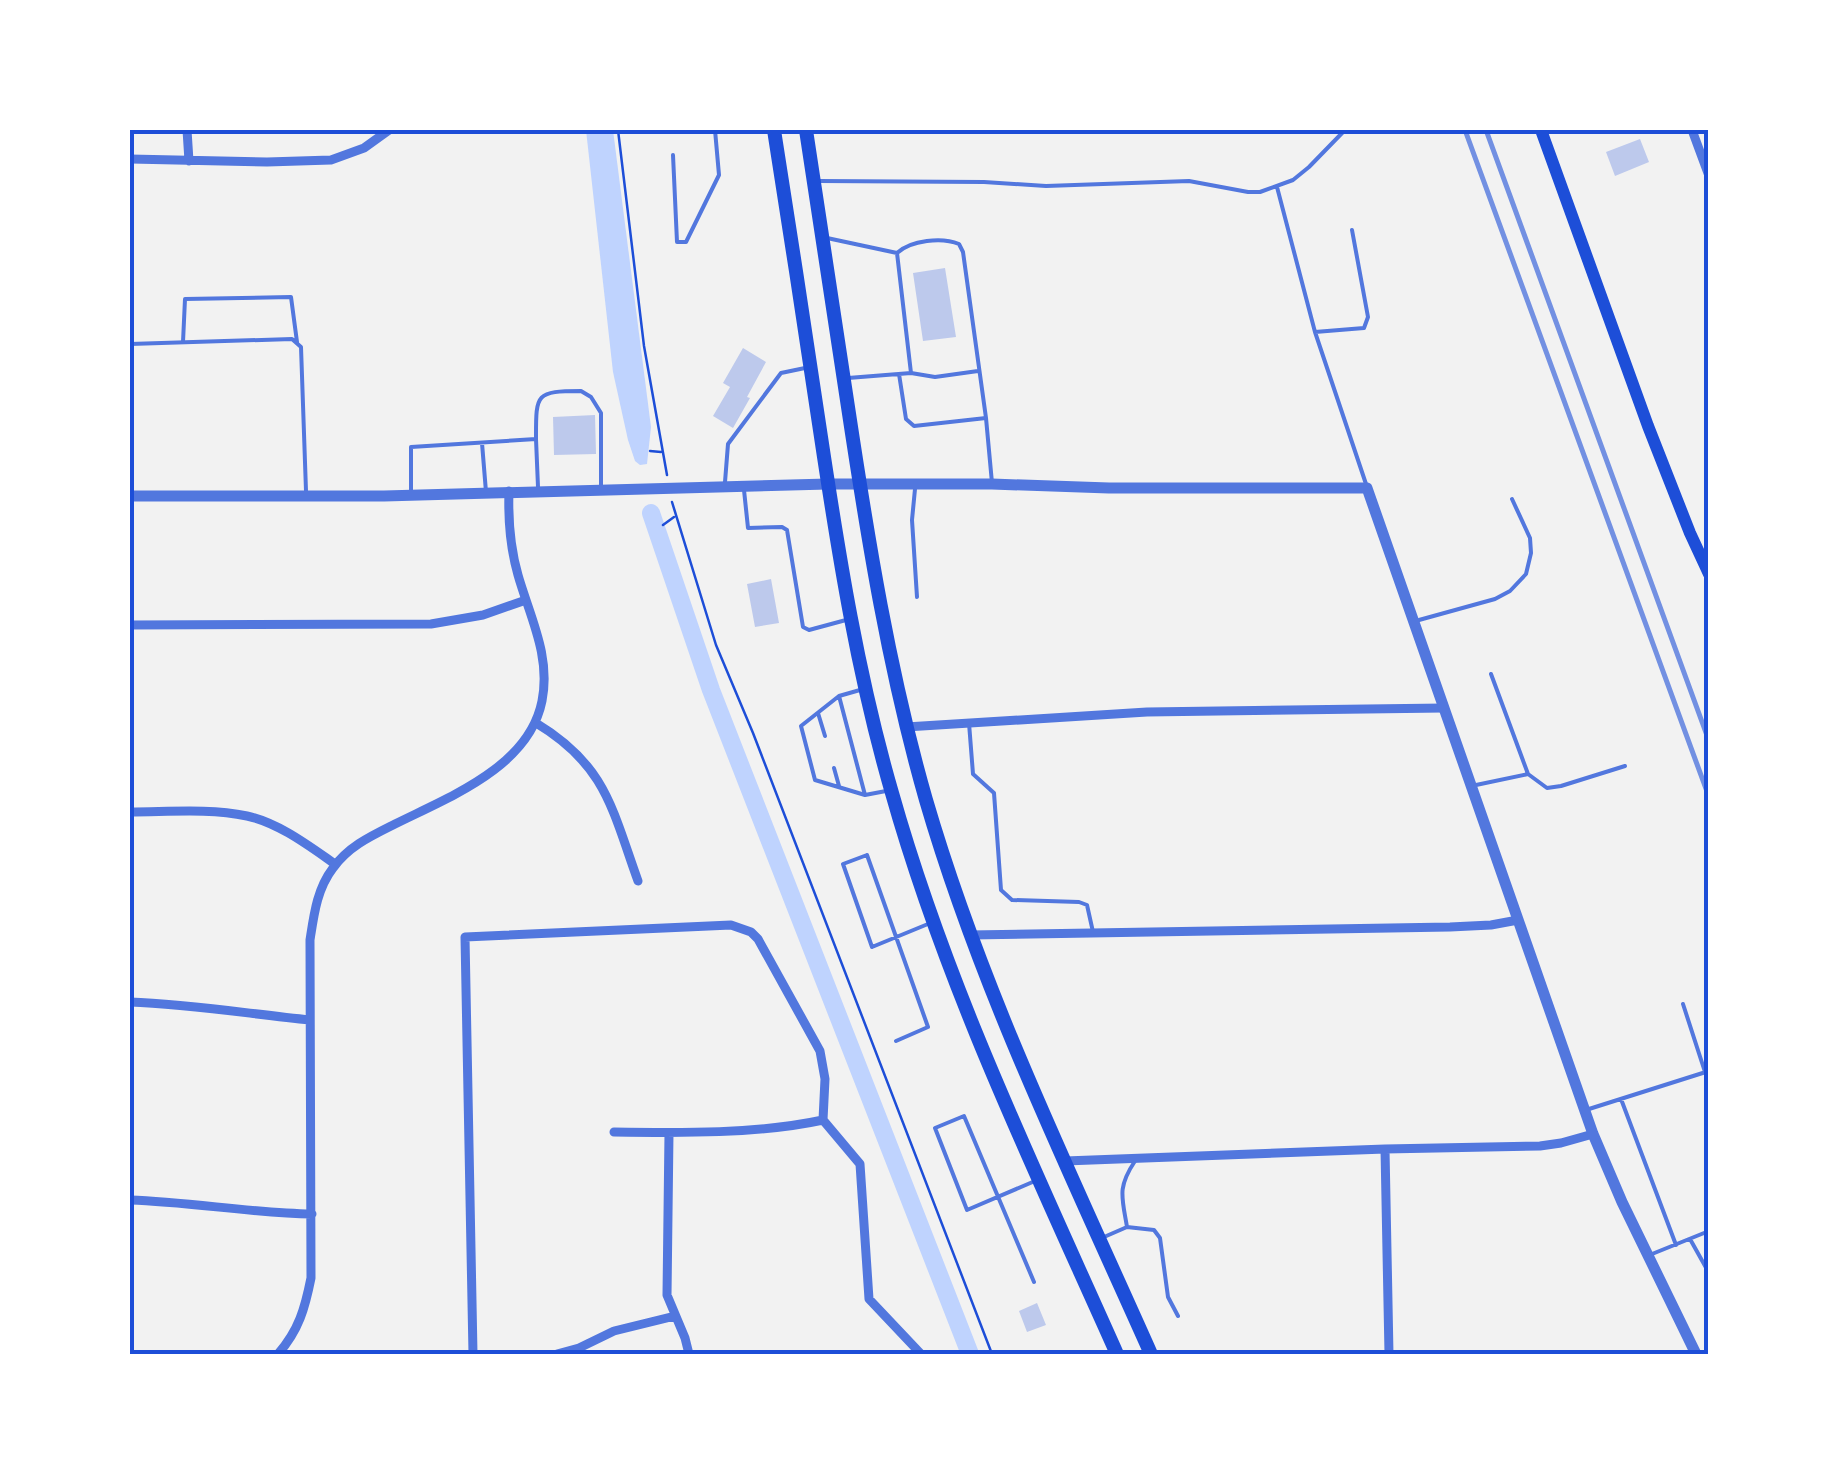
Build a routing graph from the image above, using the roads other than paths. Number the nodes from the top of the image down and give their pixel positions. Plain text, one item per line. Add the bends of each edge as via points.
1 (187, 130) edge
2 (388, 130) edge
3 (715, 130) edge
4 (774, 130) edge
5 (806, 130) edge
6 (1345, 130) edge
7 (1541, 130) edge
8 (1692, 130) edge
9 (673, 155) dead end
10 (130, 160) edge
11 (189, 162) junction
12 (1709, 176) edge
13 (814, 181) junction
14 (1276, 187) junction
15 (1352, 230) dead end
16 (822, 237) junction
17 (897, 254) junction
18 (1315, 332) junction
19 (183, 342) junction
20 (298, 342) junction
21 (130, 344) edge
22 (810, 367) junction
23 (980, 370) junction
24 (910, 373) junction
25 (899, 374) junction
26 (844, 378) junction
27 (986, 418) junction
28 (536, 440) junction
29 (482, 444) junction
30 (828, 484) junction
31 (859, 484) junction
32 (916, 484) junction
33 (992, 484) junction
34 (725, 486) junction
35 (743, 486) junction
36 (1367, 488) junction
37 (601, 489) junction
38 (538, 490) junction
39 (509, 491) junction
40 (486, 492) junction
41 (412, 494) junction
42 (130, 496) edge
43 (306, 496) junction
44 (1512, 499) dead end
45 (1709, 574) edge
46 (917, 597) dead end
47 (526, 600) junction
48 (850, 619) junction
49 (1414, 622) junction
50 (130, 625) edge
51 (1492, 674) dead end
52 (865, 689) junction
53 (839, 696) junction
54 (1444, 708) junction
55 (818, 713) junction
56 (536, 723) junction
57 (969, 723) junction
58 (906, 727) junction
59 (824, 736) dead end
60 (1626, 766) dead end
61 (834, 768) dead end
62 (1528, 774) junction
63 (838, 786) junction
64 (1472, 786) junction
65 (891, 790) junction
66 (865, 795) junction
67 (130, 812) edge
68 (335, 864) junction
69 (638, 881) dead end
70 (1518, 920) junction
71 (933, 922) junction
72 (1093, 933) junction
73 (970, 934) junction
74 (895, 937) junction
75 (130, 1002) edge
76 (1683, 1004) dead end
77 (310, 1020) junction
78 (896, 1041) dead end
79 (1707, 1072) edge
80 (1621, 1099) junction
81 (1584, 1110) junction
82 (823, 1120) junction
83 (614, 1132) dead end
84 (669, 1133) junction
85 (1593, 1134) junction
86 (1385, 1149) junction
87 (1136, 1158) junction
88 (1065, 1161) junction
89 (1040, 1179) junction
90 (997, 1198) junction
91 (130, 1200) edge
92 (312, 1214) junction
93 (1127, 1227) junction
94 (1709, 1231) edge
95 (1100, 1239) junction
96 (1690, 1239) junction
97 (1676, 1244) junction
98 (1648, 1256) junction
99 (1709, 1273) edge
100 (1034, 1282) dead end
101 (675, 1316) junction
102 (1178, 1316) dead end
103 (1102, 1319) junction
104 (284, 1352) edge
105 (473, 1354) edge
106 (558, 1354) edge
107 (689, 1354) edge
108 (921, 1354) edge
109 (1106, 1354) edge
110 (1118, 1354) edge
111 (1152, 1354) edge
112 (1389, 1354) edge
113 (1696, 1354) edge

1 - 11 street
2 - 11 street via 330,160
3 - 9 lane via 719,175 686,242 678,242
4 - 22 highway
5 - 13 highway
6 - 14 lane via 1310,167
7 - 45 main road
8 - 12 street
10 - 11 street
13 - 14 lane via 1190,182 1248,192
13 - 16 highway
14 - 18 lane
15 - 18 lane via 1368,317 1364,328
16 - 17 lane
16 - 26 highway
17 - 23 lane via 906,245 959,244
17 - 24 lane
18 - 36 lane
19 - 20 lane
19 - 20 lane via 185,299 291,297
19 - 21 lane
20 - 43 lane
22 - 30 highway
22 - 34 lane via 781,373 728,444
23 - 24 lane via 935,377
23 - 27 lane
24 - 25 lane
25 - 26 lane
25 - 27 lane via 906,418 914,426
26 - 31 highway
27 - 33 lane
28 - 29 lane
28 - 37 lane via 542,396 581,390 601,413
28 - 38 lane
29 - 40 lane
29 - 41 lane via 411,447
30 - 31 street
30 - 35 street
30 - 48 highway
31 - 32 street
31 - 58 highway
32 - 33 street
32 - 46 lane
33 - 36 street
34 - 35 street
34 - 37 street
35 - 48 lane via 748,528 787,530 803,627
36 - 49 street
37 - 38 street
38 - 39 street
39 - 40 street
39 - 47 street via 510,540
40 - 41 street
41 - 43 street
42 - 43 street
44 - 49 lane via 1530,538 1526,574 1495,600
47 - 50 street via 432,624
47 - 56 street via 544,665
48 - 52 highway
49 - 54 street
51 - 62 lane
52 - 53 lane
52 - 65 highway
53 - 55 lane
53 - 66 lane
54 - 57 street via 1147,712
54 - 64 street
55 - 59 lane
55 - 63 lane via 801,726 815,780
56 - 68 street via 501,765 366,838
56 - 69 street via 596,775
57 - 58 street
57 - 72 lane via 973,774 994,793 1002,890 1012,900 1087,905
58 - 73 highway
60 - 62 lane via 1547,788
61 - 63 lane
62 - 64 lane
63 - 66 lane
64 - 70 street
65 - 66 lane
65 - 71 highway
67 - 68 street via 248,816
68 - 77 street via 315,906
70 - 72 street
70 - 81 street
71 - 74 lane
71 - 89 highway
72 - 73 street
73 - 88 highway
74 - 74 lane via 872,947 843,864 867,855
74 - 78 lane via 928,1026
75 - 77 street
76 - 79 lane
77 - 92 street
79 - 80 lane
80 - 81 lane
80 - 97 lane
81 - 85 street
82 - 84 street
82 - 105 street via 820,1051 751,932 732,924 465,937
82 - 108 street via 860,1164 869,1299
83 - 84 street
84 - 101 street via 666,1280
85 - 86 street via 1540,1146
85 - 98 street
86 - 87 street
86 - 112 street
87 - 88 street
87 - 93 lane via 1121,1192
88 - 95 highway
89 - 90 lane
89 - 103 highway
90 - 90 lane via 967,1210 935,1128 964,1116
90 - 100 lane
91 - 92 street
92 - 104 street via 306,1305
93 - 95 lane
93 - 102 lane via 1154,1230 1160,1238 1168,1297
94 - 96 lane
95 - 111 highway
96 - 97 lane
96 - 99 lane
97 - 98 lane
98 - 113 street
101 - 106 street
101 - 107 street
103 - 109 highway
103 - 110 highway

